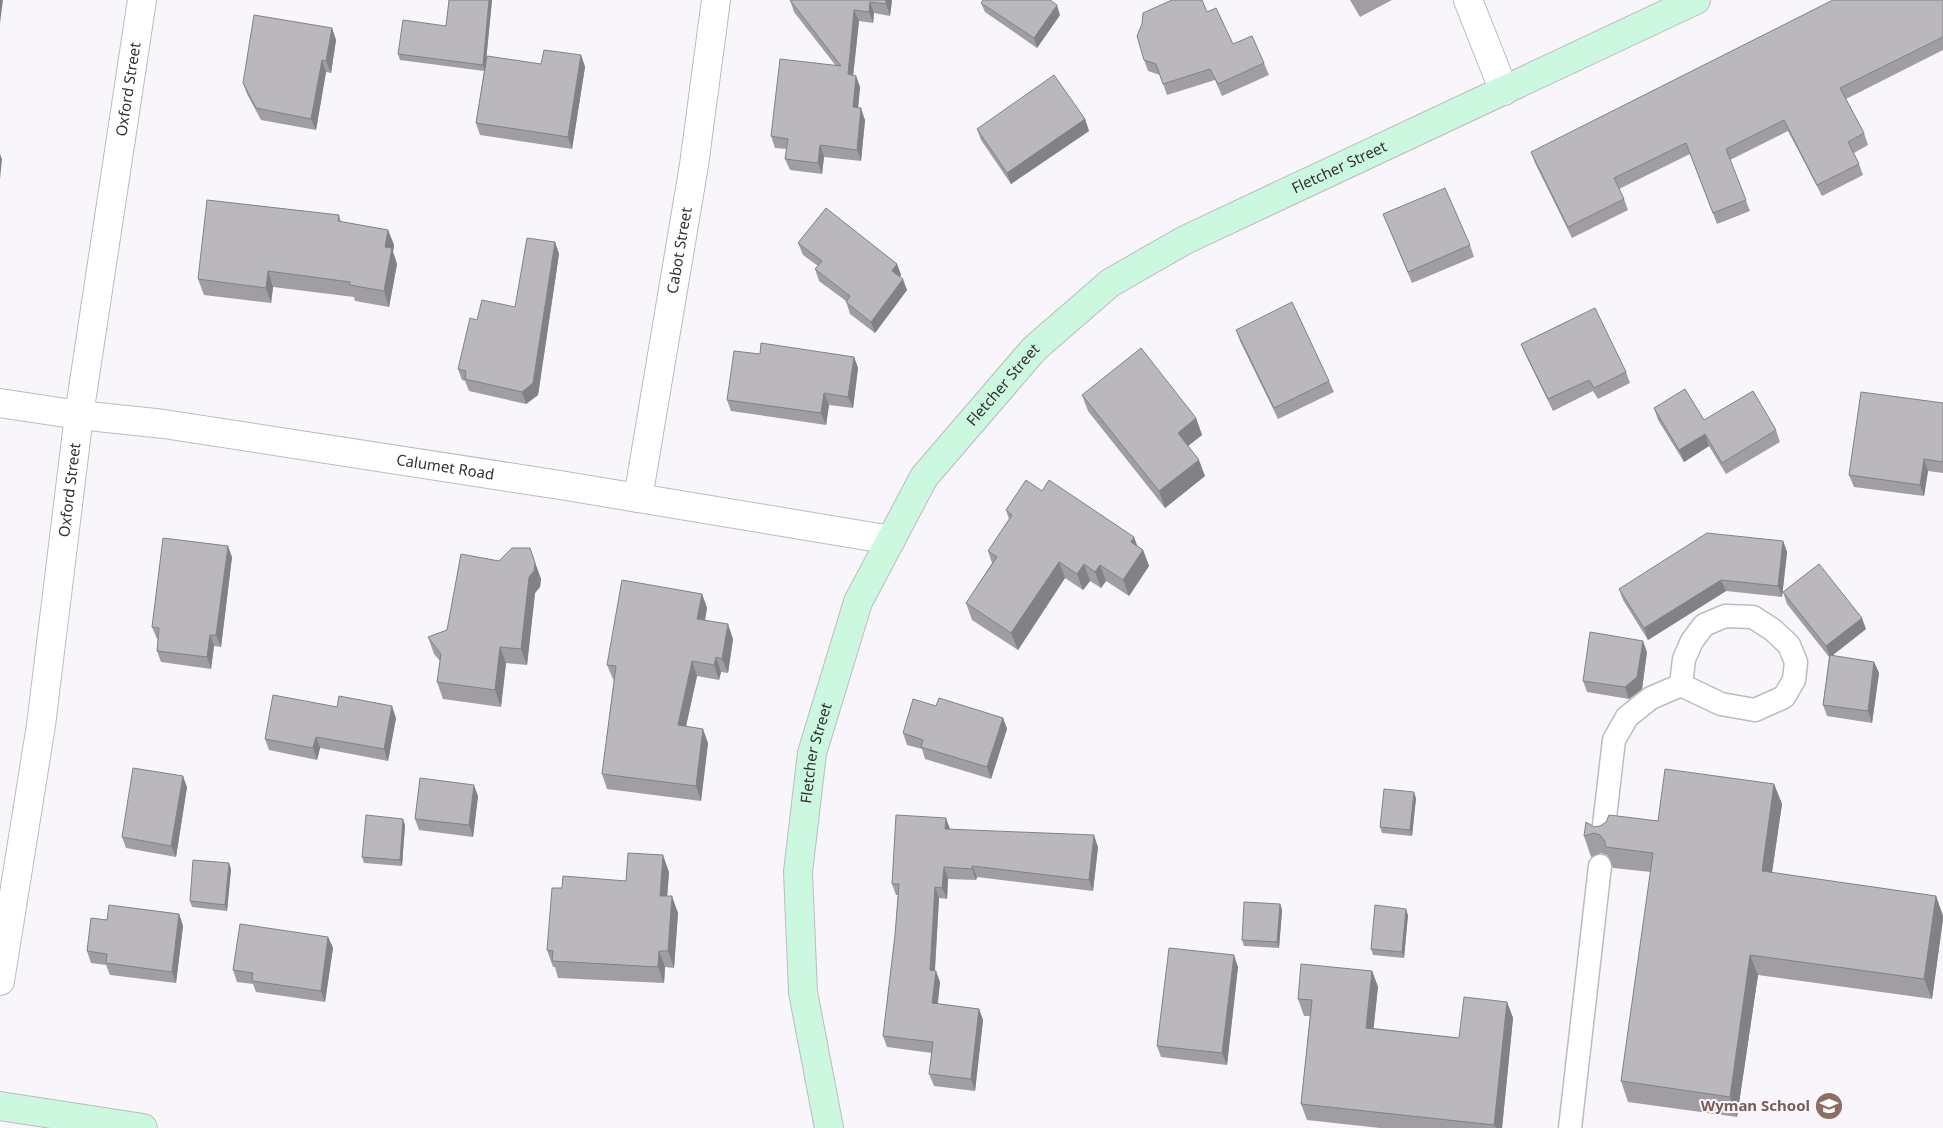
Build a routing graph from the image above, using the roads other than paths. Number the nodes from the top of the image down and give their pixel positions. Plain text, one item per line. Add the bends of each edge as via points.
1 (142, 0) edge
2 (716, 0) edge
3 (1468, 0) edge
4 (1696, 0) edge
5 (1504, 91) junction
6 (0, 403) edge
7 (79, 415) junction
8 (638, 498) junction
9 (891, 540) junction
10 (1681, 685) junction
11 (1603, 834) edge
12 (1600, 866) edge
13 (0, 981) edge
14 (0, 1106) edge
15 (143, 1128) edge
16 (829, 1128) edge
17 (1570, 1128) edge

1 - 7 street, Oxford Street
2 - 8 street, Cabot Street via 694,165
3 - 5 street
4 - 5 street, Fletcher Street
5 - 9 street, Fletcher Street via 1186,240 1110,283 1034,349 924,476
6 - 7 street, Calumet Road
7 - 8 street, Calumet Road via 164,424
7 - 13 street, Oxford Street via 41,725
8 - 9 street, Calumet Road
9 - 16 street, Fletcher Street via 858,602 812,753 798,872 803,992
10 - 10 lane via 1721,704 1755,710 1784,697 1794,680 1796,662 1789,645 1753,617 1725,616 1704,625 1692,641 1684,659
10 - 11 lane via 1651,698 1627,717 1614,740
12 - 17 lane
14 - 15 street

